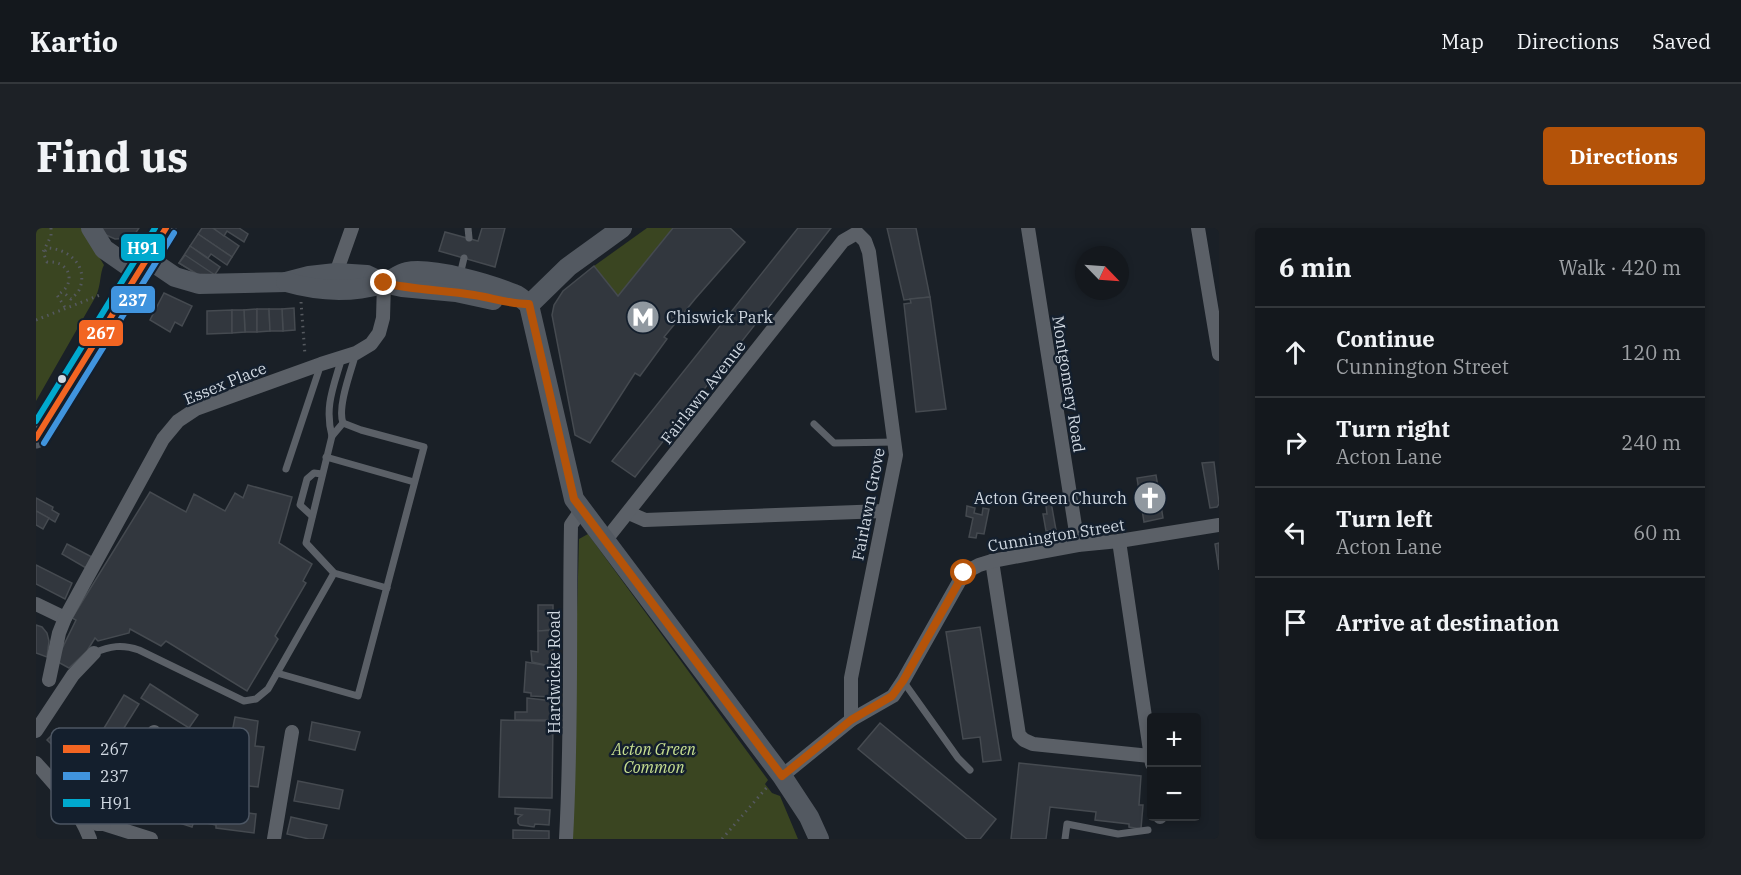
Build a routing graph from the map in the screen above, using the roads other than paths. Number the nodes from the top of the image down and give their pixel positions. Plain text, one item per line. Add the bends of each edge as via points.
1 (91, 228) edge
2 (166, 228) edge
3 (352, 228) edge
4 (468, 228) edge
5 (622, 228) edge
6 (1028, 228) edge
7 (1198, 228) edge
8 (850, 236) joint
9 (469, 238) dead end
10 (464, 258) dead end
11 (142, 265) junction
12 (336, 273) junction
13 (459, 278) junction
14 (286, 282) junction
15 (384, 283) junction
16 (478, 289) junction
17 (520, 301) junction
18 (356, 353) junction
19 (1219, 354) edge
20 (342, 357) junction
21 (321, 364) junction
22 (344, 423) junction
23 (814, 424) dead end
24 (332, 436) junction
25 (36, 438) edge
26 (896, 442) junction
27 (326, 457) junction
28 (286, 469) dead end
29 (322, 474) junction
30 (414, 482) junction
31 (582, 509) junction
32 (884, 511) junction
33 (629, 513) junction
34 (312, 516) junction
35 (1219, 525) edge
36 (605, 542) junction
37 (1119, 542) junction
38 (1078, 545) junction
39 (992, 561) junction
40 (334, 573) junction
41 (387, 588) junction
42 (36, 604) edge
43 (65, 618) junction
44 (94, 653) joint
45 (277, 673) junction
46 (50, 680) dead end
47 (903, 681) junction
48 (851, 720) junction
49 (36, 731) edge
50 (292, 732) dead end
51 (1147, 733) edge
52 (1147, 759) edge
53 (36, 763) edge
54 (970, 770) dead end
55 (777, 778) junction
56 (51, 780) edge
57 (104, 824) joint
58 (1148, 830) dead end
59 (89, 834) edge
60 (151, 839) edge
61 (274, 839) edge
62 (566, 839) edge
63 (819, 839) edge
64 (1065, 839) edge

1 - 11 main road via 104,249
2 - 11 main road
3 - 12 street
4 - 9 lane
5 - 17 main road
6 - 38 street, Montgomery Road
7 - 19 street
8 - 26 street, Fairlawn Grove via 857,233 869,252
8 - 33 street, Fairlawn Avenue
10 - 13 lane
11 - 14 main road via 199,284
11 - 25 main road
12 - 14 main road
12 - 15 main road via 367,275
13 - 15 main road via 422,270 404,272
13 - 16 main road
14 - 15 main road via 322,290
15 - 16 main road
15 - 18 street, Essex Place via 379,333 371,344
16 - 17 main road
17 - 31 main road via 574,499
18 - 20 street, Essex Place
18 - 22 lane via 340,416
20 - 21 street, Essex Place
20 - 24 lane via 328,409
21 - 28 lane
21 - 43 street, Essex Place via 196,409 178,421 163,439
22 - 24 lane
22 - 30 lane via 424,447
23 - 26 lane via 834,443
24 - 27 lane
26 - 32 street, Fairlawn Grove
27 - 29 lane
27 - 30 lane
29 - 34 lane
29 - 34 lane via 314,473 307,479 300,505
30 - 41 lane
31 - 36 main road
31 - 62 street, Hardwicke Road via 571,525 572,666
32 - 33 street via 645,520
32 - 48 street, Fairlawn Grove via 851,678
33 - 36 street, Fairlawn Avenue
34 - 40 lane via 306,543
35 - 37 street, Cunnington Street
36 - 55 main road
37 - 38 street, Cunnington Street
37 - 51 street
38 - 39 street, Cunnington Street
39 - 47 street, Cunnington Street via 964,573
39 - 52 street via 1019,735 1033,744
40 - 41 lane
40 - 45 lane
41 - 45 lane via 358,696
42 - 43 street
43 - 46 street, Essex Place via 58,633
44 - 45 lane via 113,646 131,648 244,701 263,694
44 - 49 street via 73,675
47 - 48 street, Cunnington Street via 892,696
47 - 54 lane
48 - 55 street, Cunnington Street
50 - 61 street
53 - 56 street
55 - 63 main road via 809,817
57 - 59 street
57 - 60 street
58 - 64 lane via 1118,834 1067,824

